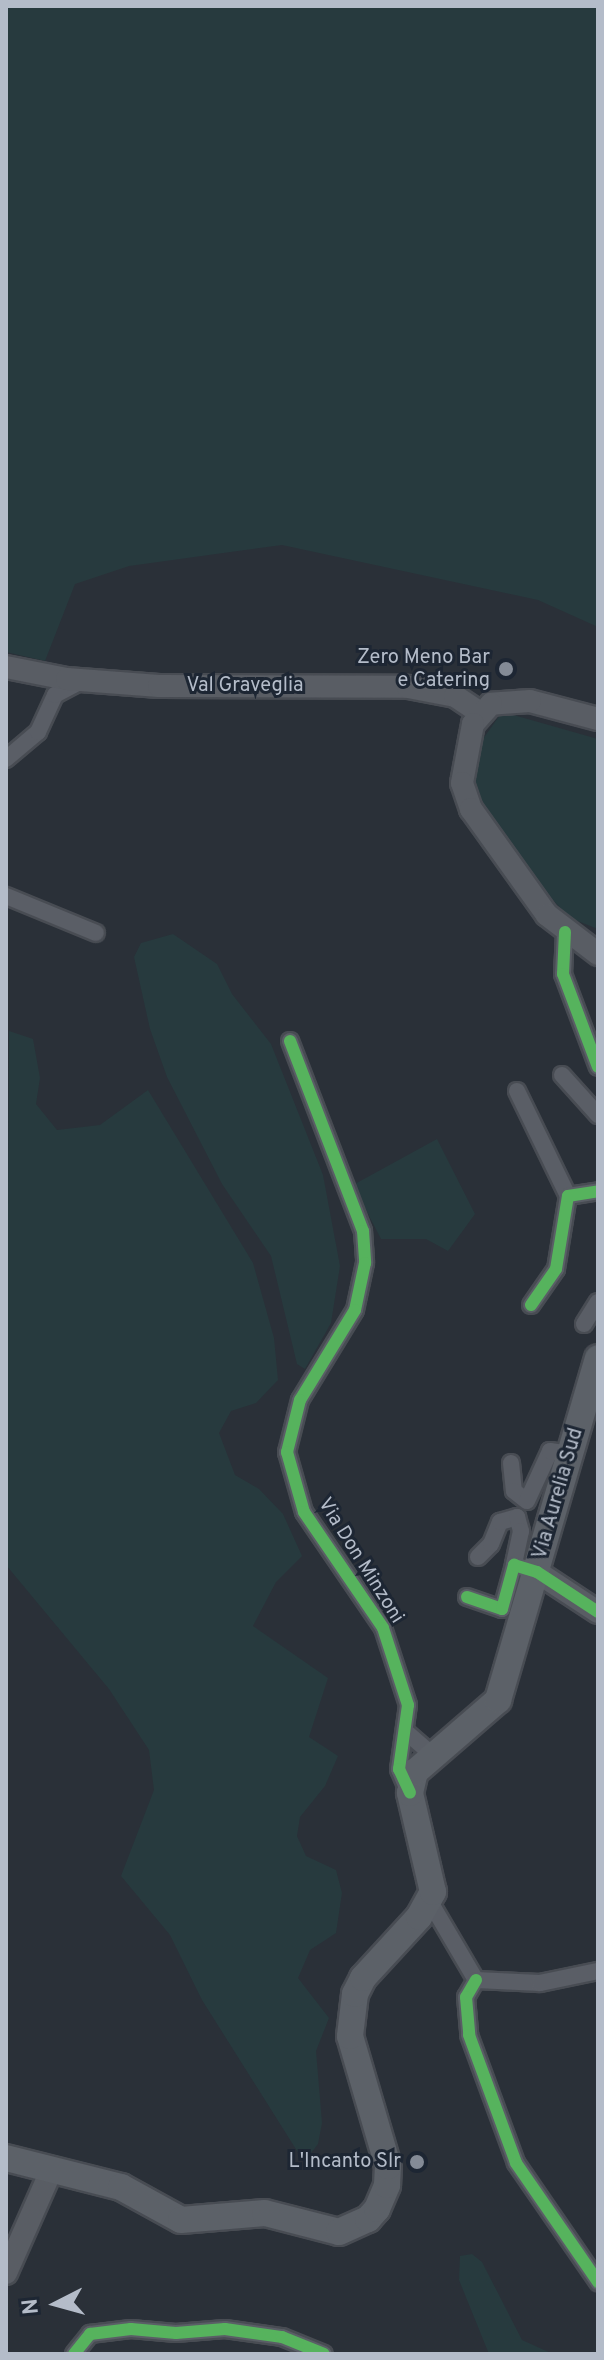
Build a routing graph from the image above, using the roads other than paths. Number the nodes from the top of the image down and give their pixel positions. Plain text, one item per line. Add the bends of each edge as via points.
1 (6, 667) edge
2 (81, 681) junction
3 (479, 712) junction
4 (598, 719) edge
5 (6, 759) edge
6 (6, 896) edge
7 (565, 932) junction
8 (96, 933) dead end
9 (598, 954) edge
10 (579, 1026) junction
11 (598, 1029) edge
12 (290, 1041) dead end
13 (598, 1067) edge
14 (562, 1075) dead end
15 (517, 1091) dead end
16 (598, 1115) edge
17 (598, 1191) edge
18 (568, 1196) junction
19 (598, 1302) edge
20 (531, 1305) dead end
21 (584, 1324) dead end
22 (598, 1358) edge
23 (571, 1454) junction
24 (511, 1463) dead end
25 (478, 1557) dead end
26 (526, 1568) junction
27 (467, 1597) dead end
28 (598, 1612) edge
29 (405, 1731) junction
30 (431, 1754) junction
31 (410, 1793) junction
32 (429, 1900) junction
33 (598, 1971) edge
34 (476, 1980) junction
35 (6, 2158) edge
36 (51, 2171) junction
37 (6, 2273) edge
38 (598, 2282) edge
39 (74, 2354) edge
40 (324, 2354) edge

1 - 2 main road, Val Graveglia
2 - 3 main road, Val Graveglia via 408,687 455,696
2 - 5 street via 55,695 38,732
3 - 4 main road via 515,699
3 - 7 main road via 462,761 465,796 528,890
6 - 8 street
7 - 9 main road
7 - 10 street via 563,974
10 - 11 street
10 - 13 street
12 - 29 street, Via Don Minzoni via 363,1231 365,1263 345,1334 293,1416 289,1466 304,1512 383,1628 408,1705
14 - 16 street
15 - 18 street
17 - 18 street
18 - 20 street via 556,1269
19 - 21 street
22 - 23 main road, Via Aurelia Sud
23 - 24 street via 550,1451 527,1501 514,1491
23 - 26 main road, Via Aurelia Sud
25 - 26 street via 491,1544 500,1522 517,1517
26 - 27 street via 502,1609
26 - 28 main road
26 - 30 main road, Via Aurelia Sud via 498,1700
29 - 30 street
29 - 31 street, Via Don Minzoni via 399,1769
30 - 31 main road, Via Aurelia Sud via 415,1772
31 - 32 main road via 433,1874
32 - 34 street
32 - 36 main road via 363,1978 351,2010 355,2058 388,2166 382,2200 368,2219 339,2232 265,2213 181,2220 121,2187
33 - 34 street via 540,1983
34 - 38 street via 466,1997 469,2035 516,2163
35 - 36 main road
36 - 37 main road
39 - 40 street via 90,2334 131,2329 253,2333 282,2337

